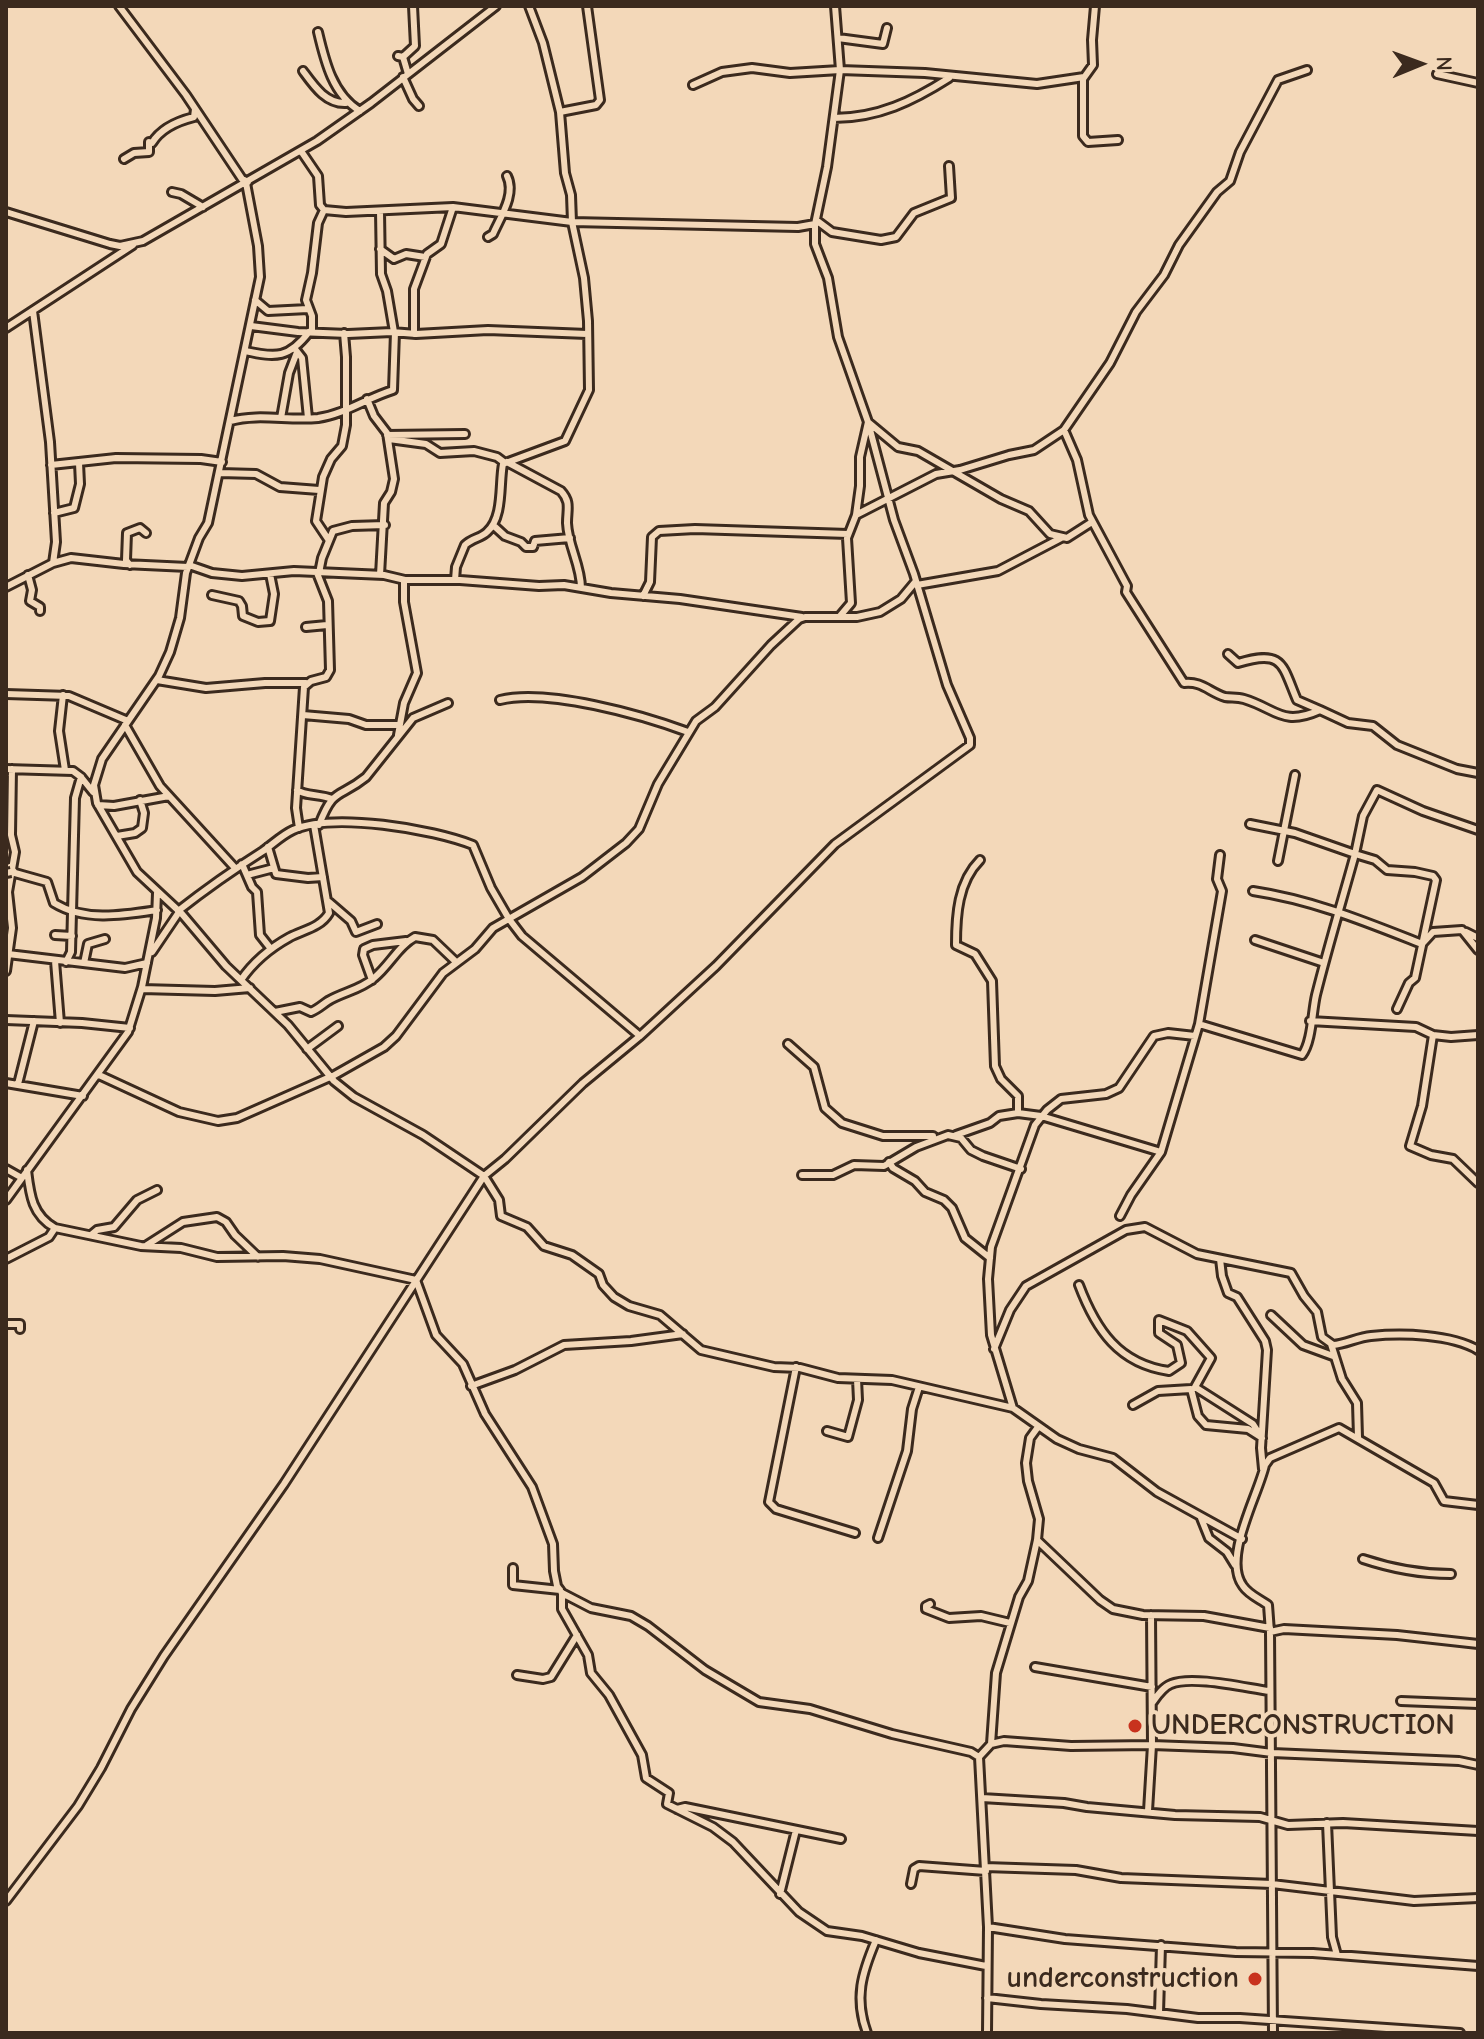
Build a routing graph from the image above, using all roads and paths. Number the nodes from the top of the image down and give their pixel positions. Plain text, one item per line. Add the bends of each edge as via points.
1 (119, 6) edge
2 (413, 6) edge
3 (496, 6) edge
4 (529, 6) edge
5 (587, 6) edge
6 (835, 6) edge
7 (1095, 6) edge
8 (887, 28) dead end
9 (318, 32) dead end
10 (838, 38) junction
11 (840, 70) junction
12 (1307, 70) dead end
13 (303, 71) dead end
14 (1437, 74) dead end
15 (406, 76) junction
16 (1084, 77) junction
17 (949, 78) junction
18 (1478, 83) edge
19 (693, 85) dead end
20 (346, 103) junction
21 (419, 106) dead end
22 (195, 109) junction
23 (360, 111) junction
24 (560, 112) junction
25 (834, 118) junction
26 (1118, 140) dead end
27 (301, 151) junction
28 (124, 159) dead end
29 (949, 166) dead end
30 (507, 176) dead end
31 (247, 182) junction
32 (172, 192) dead end
33 (203, 207) junction
34 (453, 207) junction
35 (324, 210) junction
36 (380, 211) junction
37 (6, 212) edge
38 (501, 215) junction
39 (572, 222) junction
40 (815, 222) junction
41 (488, 237) dead end
42 (134, 244) junction
43 (380, 249) junction
44 (425, 257) junction
45 (255, 300) junction
46 (308, 309) junction
47 (33, 311) junction
48 (251, 326) junction
49 (6, 328) edge
50 (311, 332) junction
51 (394, 332) junction
52 (344, 333) junction
53 (414, 334) junction
54 (587, 334) junction
55 (296, 350) junction
56 (245, 351) junction
57 (367, 399) junction
58 (347, 410) junction
59 (281, 418) junction
60 (308, 418) junction
61 (230, 422) junction
62 (868, 422) junction
63 (1064, 430) junction
64 (465, 434) dead end
65 (388, 437) junction
66 (222, 462) junction
67 (506, 462) junction
68 (79, 463) junction
69 (51, 465) junction
70 (952, 471) junction
71 (220, 473) junction
72 (319, 490) junction
73 (888, 498) junction
74 (54, 513) junction
75 (856, 515) junction
76 (1092, 522) junction
77 (385, 525) junction
78 (493, 525) junction
79 (146, 533) dead end
80 (848, 534) junction
81 (570, 538) junction
82 (1061, 538) junction
83 (328, 539) junction
84 (53, 563) junction
85 (130, 565) junction
86 (188, 566) junction
87 (318, 573) junction
88 (270, 574) junction
89 (28, 575) junction
90 (380, 575) junction
91 (404, 580) junction
92 (455, 580) junction
93 (916, 583) junction
94 (6, 587) edge
95 (581, 588) junction
96 (212, 595) dead end
97 (643, 596) junction
98 (40, 611) dead end
99 (840, 616) junction
100 (802, 617) junction
101 (327, 625) junction
102 (306, 627) dead end
103 (1228, 654) dead end
104 (157, 680) junction
105 (306, 683) junction
106 (6, 694) edge
107 (63, 695) junction
108 (500, 700) dead end
109 (448, 703) dead end
110 (1320, 710) junction
111 (303, 715) junction
112 (127, 723) junction
113 (399, 725) junction
114 (688, 732) junction
115 (398, 736) junction
116 (9, 769) edge
117 (65, 770) junction
118 (1478, 773) edge
119 (1295, 775) dead end
120 (81, 777) junction
121 (297, 790) junction
122 (94, 794) junction
123 (169, 796) junction
124 (332, 799) junction
125 (140, 800) junction
126 (98, 805) junction
127 (1250, 824) dead end
128 (317, 825) junction
129 (299, 828) junction
130 (1478, 830) edge
131 (1283, 832) junction
132 (117, 836) junction
133 (9, 839) edge
134 (268, 847) junction
135 (1355, 854) junction
136 (1220, 855) dead end
137 (980, 860) dead end
138 (1278, 861) dead end
139 (242, 864) junction
140 (235, 868) junction
141 (274, 868) junction
142 (9, 871) edge
143 (247, 875) junction
144 (323, 877) junction
145 (1253, 891) dead end
146 (157, 893) junction
147 (329, 902) junction
148 (157, 910) junction
149 (1339, 911) junction
150 (72, 912) junction
151 (179, 912) junction
152 (509, 919) junction
153 (377, 924) dead end
154 (9, 928) edge
155 (1462, 930) junction
156 (55, 935) dead end
157 (72, 936) junction
158 (1478, 938) edge
159 (105, 939) dead end
160 (1255, 940) dead end
161 (407, 941) junction
162 (1422, 944) junction
163 (271, 949) junction
164 (1478, 950) edge
165 (7, 954) edge
166 (147, 960) junction
167 (55, 961) junction
168 (455, 961) junction
169 (66, 962) junction
170 (84, 963) junction
171 (1324, 963) junction
172 (132, 967) junction
173 (6, 971) edge
174 (144, 977) junction
175 (241, 980) junction
176 (372, 980) junction
177 (250, 988) junction
178 (142, 989) junction
179 (1397, 1009) dead end
180 (275, 1012) junction
181 (6, 1020) edge
182 (34, 1021) junction
183 (1310, 1021) junction
184 (60, 1023) junction
185 (1199, 1024) junction
186 (338, 1026) dead end
187 (130, 1028) junction
188 (1433, 1035) junction
189 (1478, 1035) edge
190 (640, 1036) junction
191 (1195, 1036) junction
192 (788, 1044) dead end
193 (307, 1049) junction
194 (99, 1075) junction
195 (330, 1077) junction
196 (10, 1084) edge
197 (83, 1096) junction
198 (1018, 1113) junction
199 (1041, 1116) junction
200 (956, 1135) junction
201 (941, 1136) junction
202 (1161, 1152) junction
203 (889, 1162) junction
204 (6, 1169) edge
205 (1021, 1169) junction
206 (27, 1170) junction
207 (802, 1175) dead end
208 (484, 1176) junction
209 (22, 1178) junction
210 (1478, 1183) edge
211 (157, 1190) dead end
212 (6, 1200) edge
213 (1120, 1216) dead end
214 (55, 1228) junction
215 (91, 1235) junction
216 (144, 1247) junction
217 (258, 1257) junction
218 (990, 1258) junction
219 (6, 1259) edge
220 (1220, 1259) junction
221 (416, 1280) junction
222 (1079, 1285) dead end
223 (1271, 1315) dead end
224 (6, 1324) edge
225 (20, 1329) dead end
226 (683, 1334) junction
227 (1331, 1344) junction
228 (994, 1349) junction
229 (1478, 1350) edge
230 (1333, 1356) junction
231 (796, 1367) junction
232 (857, 1379) junction
233 (471, 1386) junction
234 (919, 1387) junction
235 (1133, 1405) dead end
236 (1013, 1408) junction
237 (1038, 1427) junction
238 (827, 1431) dead end
239 (1358, 1437) junction
240 (1262, 1438) junction
241 (1263, 1472) junction
242 (1478, 1505) edge
243 (1201, 1517) junction
244 (855, 1533) dead end
245 (878, 1538) dead end
246 (1242, 1539) junction
247 (1037, 1540) junction
248 (1363, 1559) dead end
249 (1235, 1565) junction
250 (513, 1568) dead end
251 (1451, 1574) dead end
252 (561, 1592) junction
253 (930, 1604) dead end
254 (1151, 1615) junction
255 (1010, 1623) junction
256 (1270, 1630) junction
257 (577, 1635) junction
258 (1478, 1644) edge
259 (1035, 1667) dead end
260 (517, 1675) dead end
261 (1152, 1687) junction
262 (1269, 1691) junction
263 (1401, 1701) dead end
264 (1152, 1703) junction
265 (1478, 1704) edge
266 (991, 1744) junction
267 (1152, 1745) junction
268 (1272, 1753) junction
269 (979, 1757) junction
270 (1478, 1765) edge
271 (982, 1798) junction
272 (677, 1809) junction
273 (1148, 1811) junction
274 (1272, 1820) junction
275 (1327, 1823) junction
276 (796, 1830) junction
277 (1478, 1831) edge
278 (841, 1839) dead end
279 (986, 1869) junction
280 (911, 1884) dead end
281 (1272, 1884) junction
282 (1330, 1891) junction
283 (780, 1894) junction
284 (1478, 1898) edge
285 (6, 1901) edge
286 (988, 1927) junction
287 (876, 1940) junction
288 (1161, 1945) junction
289 (1272, 1953) junction
290 (1337, 1955) junction
291 (986, 1966) junction
292 (1478, 1966) edge
293 (987, 1998) junction
294 (1159, 2013) junction
295 (1273, 2020) junction
296 (867, 2033) edge
297 (987, 2033) edge
298 (1273, 2033) edge
299 (1452, 2033) edge
300 (1460, 2033) edge

1 - 22 street
2 - 15 street via 415,46 400,56
3 - 15 street
4 - 24 street
5 - 24 street via 600,100
6 - 10 street
7 - 16 street via 1093,65
8 - 10 street via 883,44
9 - 20 street via 325,66
10 - 11 street
11 - 17 street
11 - 19 street via 790,73 752,68 722,72
11 - 25 street
12 - 63 street via 1276,82 1230,181 1179,245
13 - 20 street via 318,92 337,104
14 - 18 street
15 - 21 street
15 - 23 street
16 - 17 street via 1037,84
16 - 26 street via 1084,139
17 - 25 street via 891,109
20 - 23 street
22 - 28 street via 194,117 159,132 149,142 149,152
22 - 31 street
23 - 27 street
24 - 39 street
25 - 40 street
27 - 31 street
27 - 35 street via 318,176
29 - 40 street via 951,198 914,213 896,237 881,240 832,232
30 - 38 street via 510,196
31 - 33 street
31 - 45 street via 260,262
32 - 33 street
33 - 42 street
34 - 36 street
34 - 38 street
34 - 44 street via 440,247
35 - 36 street
35 - 46 street via 314,243
36 - 43 street
37 - 42 street via 110,244
38 - 39 street
38 - 41 street
39 - 40 street via 798,227
39 - 54 street via 585,285
40 - 62 street via 815,244 828,278 838,337
42 - 47 street
43 - 44 street via 394,259 406,254
43 - 51 street
44 - 53 street via 414,289
45 - 46 street via 268,311
45 - 48 street
46 - 50 street
47 - 49 street
47 - 69 street
48 - 50 street
48 - 56 street
50 - 52 street
50 - 55 street
51 - 52 street
51 - 53 street
51 - 57 street via 395,388
52 - 58 street
53 - 54 street
54 - 67 street via 589,390 567,439
55 - 56 street
55 - 59 street
55 - 60 street via 302,358
56 - 61 street
57 - 58 street
57 - 65 street
58 - 60 street
58 - 72 street via 342,446
59 - 60 street
59 - 61 street
61 - 66 street
62 - 70 street via 898,447 918,451
62 - 73 street
62 - 75 street
63 - 70 street via 1034,450
63 - 76 street
64 - 65 street
65 - 67 street via 426,444 440,453 474,451
65 - 77 street via 395,484 384,503
66 - 68 street via 116,458
66 - 71 street
67 - 78 street
67 - 81 street via 561,491 568,501
68 - 69 street
68 - 74 street via 74,508
69 - 74 street
70 - 73 street
70 - 82 street via 1029,511 1044,529
71 - 72 street via 256,474 280,487
71 - 86 street via 208,523
72 - 83 street via 316,521
73 - 75 street
73 - 93 street
74 - 84 street
75 - 80 street
76 - 82 street
76 - 110 street via 1126,592 1184,683 1241,698 1277,715 1302,718
77 - 83 street via 345,527
77 - 90 street
78 - 81 street via 526,547 535,541
78 - 92 street via 465,545
79 - 85 street via 140,528 127,533
80 - 97 street via 659,531 652,537 650,582
80 - 99 street via 851,599
81 - 95 street
82 - 93 street via 998,571
83 - 87 street
84 - 85 street via 80,557
84 - 89 street
85 - 86 street
86 - 88 street via 242,576
86 - 104 street via 177,629
87 - 88 street
87 - 90 street
87 - 101 street via 328,601
88 - 96 street via 270,621 247,619 239,601
89 - 94 street
89 - 98 street via 30,601
90 - 91 street
91 - 92 street
91 - 113 street via 417,673
92 - 95 street
93 - 99 street via 884,611
93 - 190 street via 970,745 835,844
95 - 97 street
97 - 100 street
99 - 100 street
100 - 114 street
101 - 102 street
101 - 105 street via 329,673
103 - 110 street via 1238,663 1269,658 1283,666 1297,700
104 - 105 street via 213,689
104 - 112 street
105 - 111 street
106 - 107 street
107 - 112 street
107 - 117 street via 59,731
108 - 114 street via 556,698
109 - 115 street via 413,718
110 - 118 street via 1348,723 1373,726 1397,745
111 - 113 street
111 - 121 street
112 - 122 street via 102,759
112 - 123 street
113 - 115 street
114 - 152 street via 633,836 591,872
115 - 124 street via 366,777
116 - 117 street
116 - 133 street
117 - 120 street
119 - 131 street
120 - 122 street
120 - 150 street via 75,798
121 - 124 street
121 - 129 street
122 - 126 street
123 - 125 street
123 - 140 street
124 - 128 street
125 - 126 street
125 - 132 street via 142,828
126 - 132 street
127 - 131 street
128 - 129 street
128 - 144 street
128 - 152 street via 404,827 473,845
129 - 134 street
130 - 135 street via 1377,790 1363,816
131 - 135 street
131 - 138 street
132 - 146 street via 137,872
133 - 142 street via 15,852
134 - 139 street
134 - 141 street
135 - 149 street
135 - 162 street via 1387,870 1435,878
136 - 185 street via 1217,879 1222,891
137 - 198 street via 961,889 956,945 975,954 992,981 995,1066 1018,1096
139 - 140 street
139 - 143 street
140 - 151 street
141 - 143 street
141 - 144 street via 277,875
142 - 150 street via 47,882 54,903
142 - 154 street
143 - 163 street via 257,892 260,935
144 - 147 street
145 - 149 street
146 - 148 street
146 - 151 street
147 - 153 street via 356,932
147 - 163 street via 325,920
148 - 150 street via 122,916
148 - 166 street
149 - 162 street
149 - 171 street
150 - 157 street
151 - 166 street
151 - 175 street
152 - 168 street
152 - 190 street via 533,947
154 - 165 street
155 - 158 street
155 - 162 street via 1433,932
155 - 164 street
156 - 157 street
157 - 169 street
159 - 170 street via 88,944
160 - 171 street
161 - 168 street via 433,940
161 - 176 street
161 - 176 street via 364,949
162 - 179 street via 1415,978
163 - 175 street
165 - 167 street
165 - 173 street
166 - 172 street
166 - 174 street
167 - 169 street
167 - 184 street
168 - 195 street via 396,1036
169 - 170 street
170 - 172 street
171 - 183 street
172 - 174 street
174 - 178 street
175 - 177 street
176 - 180 street via 311,1012 300,1007
177 - 178 street
177 - 180 street
178 - 187 street
180 - 193 street
181 - 182 street
182 - 184 street
182 - 196 street
183 - 185 street via 1308,1047 1302,1055
183 - 188 street via 1416,1027
184 - 187 street
185 - 191 street
186 - 193 street
187 - 194 street
188 - 189 street
188 - 210 street via 1410,1146 1453,1159
190 - 208 street
191 - 199 street via 1154,1036 1119,1088 1061,1099
191 - 202 street
192 - 201 street via 814,1067 825,1108 842,1123 883,1136
193 - 195 street
194 - 195 street via 179,1112 218,1121 237,1118
194 - 197 street
195 - 208 street
196 - 197 street
197 - 206 street
198 - 199 street
198 - 200 street
199 - 202 street
199 - 205 street
200 - 201 street
200 - 205 street via 971,1150
201 - 203 street
202 - 213 street
203 - 207 street via 854,1165 833,1175
203 - 218 street via 925,1192 944,1200 965,1238
204 - 209 street
205 - 218 street
206 - 209 street
206 - 214 street via 38,1214
208 - 221 street
208 - 226 street via 499,1200 502,1217 527,1227 544,1246 572,1255 601,1276 614,1297 660,1315
209 - 212 street
211 - 215 street via 137,1200 114,1227
214 - 215 street
214 - 219 street via 49,1237
215 - 216 street
216 - 217 street
216 - 217 street via 183,1222 217,1217
217 - 221 street via 311,1258
218 - 228 street via 988,1309
220 - 227 street via 1291,1273 1317,1312 1322,1337
220 - 228 street via 1197,1254 1148,1228 1126,1230 1026,1286
220 - 240 street via 1228,1293 1237,1297 1267,1346
221 - 233 street via 431,1326 463,1364
221 - 285 street via 164,1656 78,1806
222 - 240 street via 1112,1345 1149,1368 1169,1371 1181,1363 1177,1345 1159,1333 1159,1320 1187,1331 1211,1358 1195,1387 1253,1424
223 - 230 street via 1303,1345
224 - 225 street via 20,1324
226 - 231 street via 704,1351
226 - 233 street via 564,1345
227 - 229 street via 1407,1334 1461,1341
227 - 230 street
228 - 236 street
230 - 239 street via 1357,1403
231 - 232 street
231 - 244 street via 769,1502 776,1509
232 - 234 street
232 - 238 street via 858,1400 848,1437
233 - 252 street via 532,1487 553,1544
234 - 236 street
234 - 245 street via 907,1451
235 - 240 street via 1158,1391 1191,1389 1206,1425 1248,1429
236 - 237 street
237 - 243 street via 1072,1446 1113,1458
237 - 247 street via 1027,1445 1026,1463 1039,1519
239 - 241 street via 1332,1429 1270,1458
239 - 242 street via 1434,1483 1444,1501
240 - 241 street
241 - 246 street
243 - 246 street
243 - 249 street via 1209,1538
246 - 249 street
247 - 254 street via 1113,1609
247 - 255 street via 1028,1581
248 - 251 street via 1391,1569
249 - 256 street via 1243,1586 1268,1605
250 - 252 street via 513,1585
252 - 257 street via 562,1609
252 - 269 street via 591,1608 631,1616 759,1702 810,1709
253 - 255 street via 926,1609 949,1618 981,1616
254 - 256 street via 1204,1616
254 - 261 street
255 - 266 street via 996,1673
256 - 258 street
256 - 262 street
257 - 260 street via 551,1677
257 - 272 street via 593,1675 642,1755 645,1776 669,1793 667,1804
259 - 261 street
261 - 264 street
262 - 264 street via 1174,1683
262 - 268 street
263 - 265 street
264 - 267 street
266 - 267 street
266 - 269 street
267 - 268 street
267 - 273 street
268 - 270 street
268 - 274 street
269 - 271 street
271 - 273 street
271 - 279 street
272 - 276 street
272 - 283 street via 733,1842
273 - 274 street
274 - 275 street via 1288,1825
274 - 281 street
275 - 277 street
275 - 282 street
276 - 278 street
276 - 283 street
279 - 280 street via 919,1866
279 - 281 street
279 - 286 street
281 - 282 street
281 - 289 street
282 - 284 street via 1414,1901
282 - 290 street
283 - 287 street via 827,1931
286 - 288 street
286 - 291 street
287 - 291 street
287 - 296 street via 859,1987
288 - 289 street
288 - 294 street
289 - 290 street
289 - 295 street
290 - 292 street
291 - 293 street
293 - 294 street
293 - 297 street
294 - 295 street
295 - 298 street
295 - 299 street
299 - 300 street

